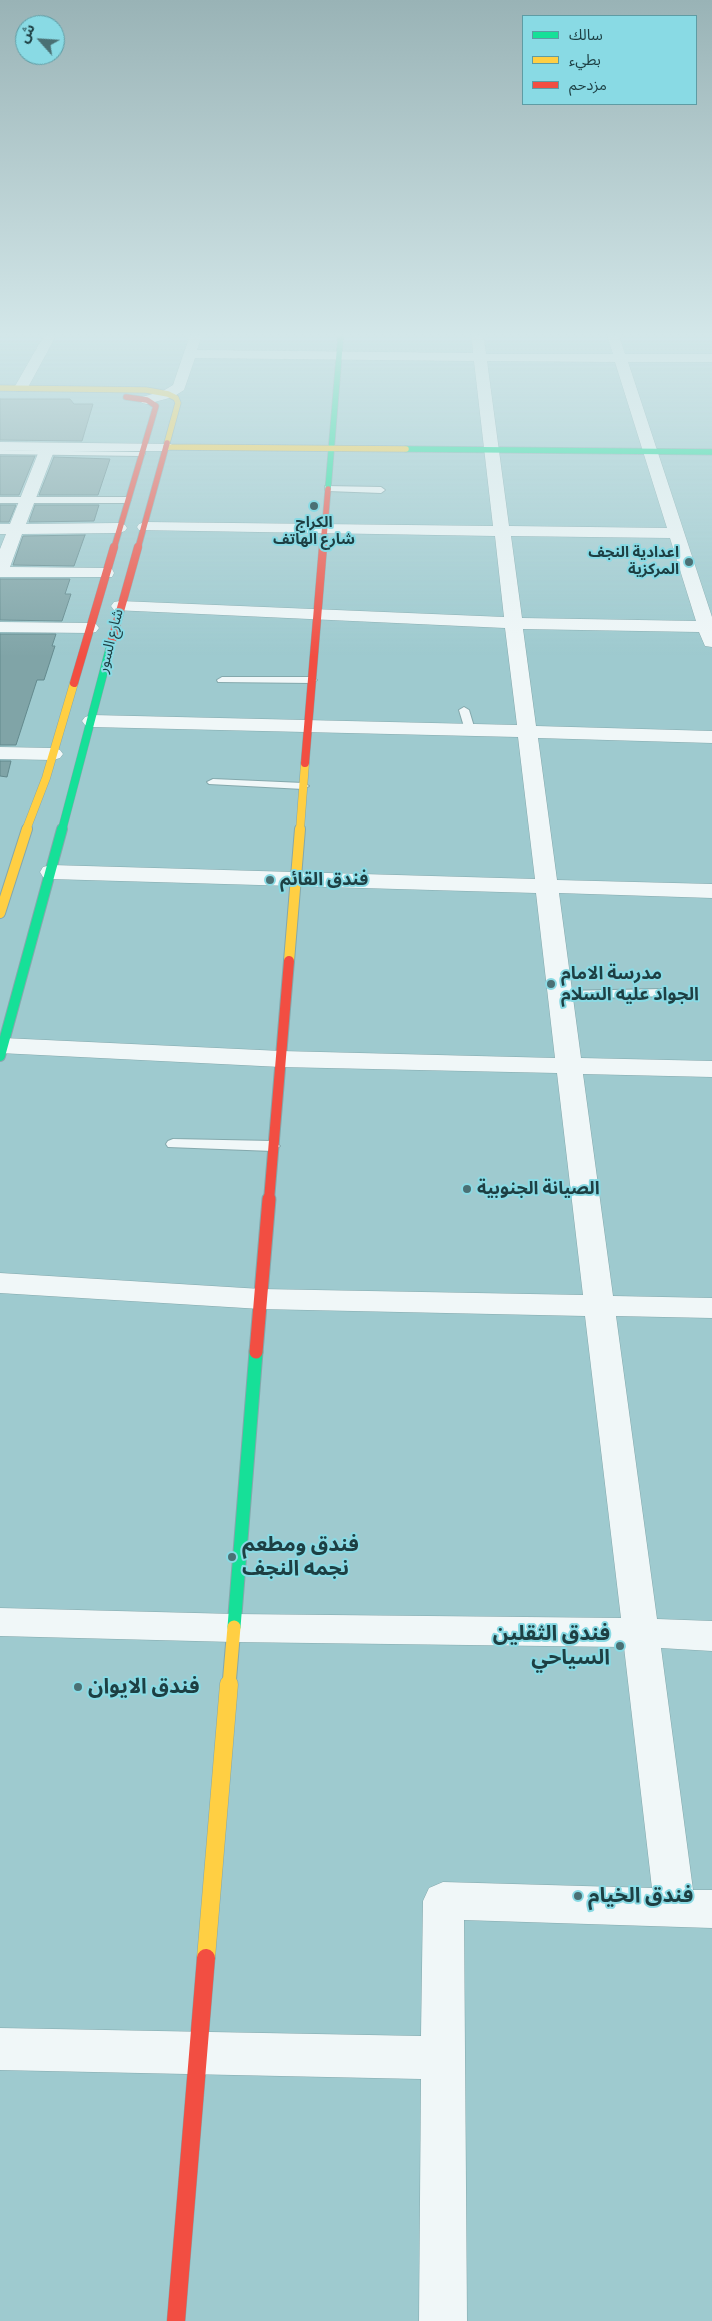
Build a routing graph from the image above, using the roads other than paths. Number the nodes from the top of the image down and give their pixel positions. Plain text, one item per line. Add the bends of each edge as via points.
1 (145, 440) edge
2 (168, 440) edge
3 (332, 440) edge
4 (491, 440) edge
5 (647, 440) edge
6 (0, 446) edge
7 (166, 447) junction
8 (331, 448) junction
9 (47, 450) junction
10 (492, 450) junction
11 (142, 451) junction
12 (0, 452) edge
13 (651, 452) junction
14 (712, 452) edge
15 (328, 488) junction
16 (381, 490) dead end
17 (0, 500) edge
18 (27, 500) junction
19 (127, 500) junction
20 (146, 527) junction
21 (119, 528) junction
22 (8, 529) edge
23 (324, 530) junction
24 (502, 532) junction
25 (677, 533) junction
26 (0, 571) edge
27 (106, 573) junction
28 (120, 606) junction
29 (317, 615) junction
30 (514, 623) junction
31 (0, 627) edge
32 (709, 627) edge
33 (90, 628) junction
34 (712, 644) edge
35 (222, 680) dead end
36 (312, 680) junction
37 (464, 710) dead end
38 (92, 721) junction
39 (308, 725) junction
40 (470, 730) junction
41 (528, 732) junction
42 (712, 738) edge
43 (0, 753) edge
44 (53, 754) junction
45 (46, 778) junction
46 (77, 778) junction
47 (213, 782) dead end
48 (303, 786) junction
49 (7, 841) dead end
50 (26, 842) junction
51 (50, 864) junction
52 (296, 878) junction
53 (547, 886) junction
54 (712, 890) edge
55 (0, 912) edge
56 (662, 993) dead end
57 (561, 995) junction
58 (1, 1051) edge
59 (280, 1059) junction
60 (569, 1066) junction
61 (712, 1069) edge
62 (173, 1144) dead end
63 (273, 1146) junction
64 (0, 1283) edge
65 (261, 1299) junction
66 (600, 1306) junction
67 (712, 1308) edge
68 (0, 1622) edge
69 (234, 1628) junction
70 (641, 1633) junction
71 (712, 1636) edge
72 (694, 1909) edge
73 (0, 2049) edge
74 (198, 2053) junction
75 (443, 2058) junction
76 (176, 2321) edge
77 (442, 2321) edge

1 - 11 street, شارع السور
2 - 7 street, شارع السور
3 - 8 street
4 - 10 street
5 - 13 street
6 - 9 street
7 - 8 street
7 - 11 street
7 - 20 street, شارع السور
8 - 10 street
8 - 15 street
9 - 11 street
9 - 12 lane
9 - 18 street
10 - 13 street
10 - 24 street
11 - 19 street, شارع السور
13 - 14 street
13 - 25 street
15 - 16 lane
15 - 23 street
17 - 18 lane
18 - 19 lane
18 - 22 street
19 - 21 street, شارع السور
20 - 23 street
20 - 28 street, شارع السور
21 - 22 street
21 - 27 street, شارع السور
22 - 26 street
23 - 24 street
23 - 29 street
24 - 25 street
24 - 30 street
25 - 32 street
26 - 27 street
27 - 33 street, شارع السور
28 - 29 street
28 - 38 street, شارع السور
29 - 30 street
29 - 36 street
30 - 32 street
30 - 41 street
31 - 33 street
32 - 34 street
33 - 44 street, شارع السور
35 - 36 lane
36 - 39 street
37 - 40 lane
38 - 39 street
38 - 46 street, شارع السور
39 - 40 street
39 - 48 street
40 - 41 street
41 - 42 street
41 - 53 street
43 - 44 street
44 - 45 street, شارع السور
45 - 46 street
45 - 50 street, شارع السور
46 - 51 street, شارع السور
47 - 48 lane
48 - 52 street
49 - 50 street
50 - 55 street, شارع السور via 17,859
51 - 52 street
51 - 58 street, شارع السور
52 - 53 street
52 - 59 street
53 - 54 street
53 - 57 street
56 - 57 lane
57 - 60 street
58 - 59 street
59 - 60 street
59 - 63 street
60 - 61 street
60 - 66 street
62 - 63 lane
63 - 65 street
64 - 65 street
65 - 66 street
65 - 69 street
66 - 67 street
66 - 70 street
68 - 69 street
69 - 70 street
69 - 74 street
70 - 71 street
70 - 72 street
72 - 75 street via 443,1901
73 - 74 street
74 - 75 street
74 - 76 street
75 - 77 street

